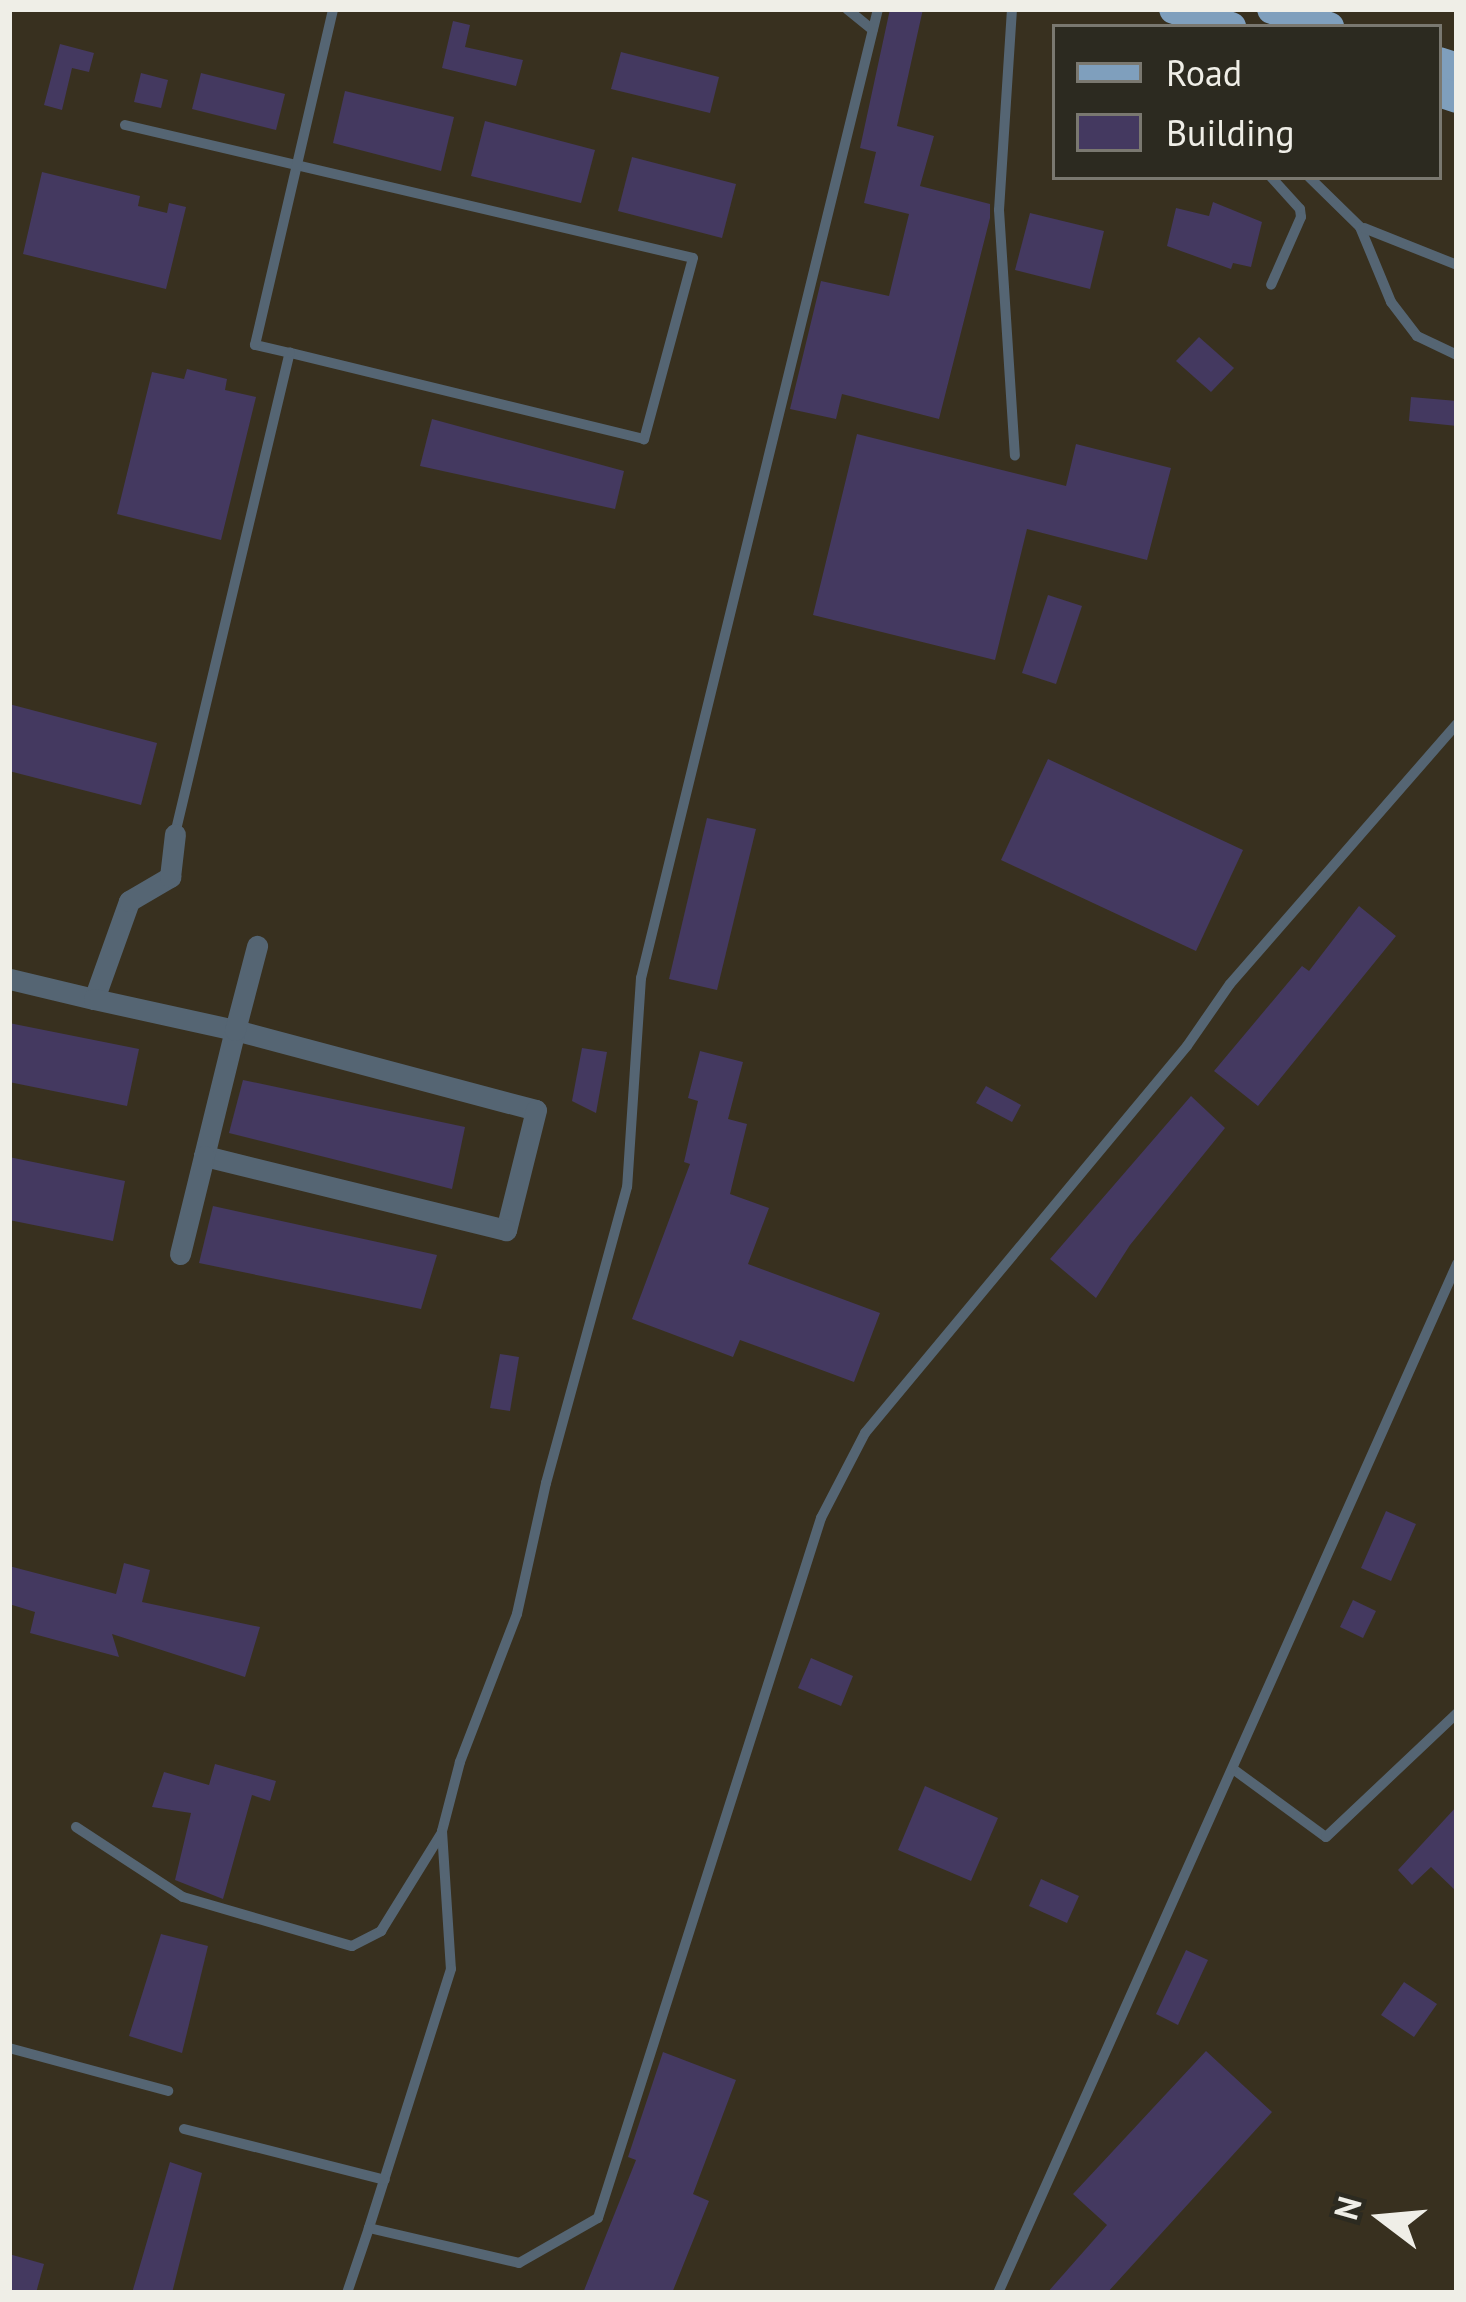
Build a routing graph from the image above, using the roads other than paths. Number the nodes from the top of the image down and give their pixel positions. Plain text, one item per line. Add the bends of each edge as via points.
1 (333, 9) edge
2 (848, 9) edge
3 (878, 9) edge
4 (1012, 9) edge
5 (1173, 9) edge
6 (1272, 9) edge
7 (1222, 24) edge
8 (1320, 24) edge
9 (873, 30) junction
10 (125, 125) dead end
11 (296, 164) junction
12 (1273, 180) edge
13 (1312, 180) edge
14 (1360, 226) junction
15 (1457, 265) edge
16 (1271, 285) dead end
17 (290, 353) junction
18 (1457, 356) edge
19 (1015, 454) dead end
20 (1457, 724) edge
21 (175, 834) joint
22 (257, 946) dead end
23 (10, 979) edge
24 (94, 999) junction
25 (236, 1030) junction
26 (204, 1156) junction
27 (180, 1254) dead end
28 (1457, 1264) edge
29 (1457, 1713) edge
30 (1233, 1769) junction
31 (76, 1828) dead end
32 (442, 1831) junction
33 (9, 2048) edge
34 (168, 2091) dead end
35 (184, 2129) dead end
36 (385, 2180) junction
37 (369, 2228) junction
38 (347, 2293) edge
39 (998, 2293) edge

1 - 11 lane
2 - 9 lane
3 - 9 lane
4 - 19 lane via 999,209
5 - 7 main road
6 - 8 main road
9 - 32 lane via 641,978 627,1187 517,1614
10 - 11 lane
11 - 17 lane via 256,345
11 - 17 lane via 693,258 644,439
12 - 16 lane via 1301,217
13 - 14 lane
14 - 15 lane
14 - 18 lane via 1391,302 1417,336
17 - 21 lane
20 - 37 lane via 1230,984 865,1432 821,1518 598,2218 519,2263
21 - 24 street via 170,877 129,901
22 - 25 street
23 - 24 street
24 - 25 street
25 - 26 street
25 - 26 street via 536,1110 506,1230
26 - 27 street
28 - 30 lane
29 - 30 lane via 1326,1838
30 - 39 lane
31 - 32 lane via 182,1898 352,1946 381,1930
32 - 36 lane via 451,1969
33 - 34 lane
35 - 36 lane
36 - 37 lane
37 - 38 lane

